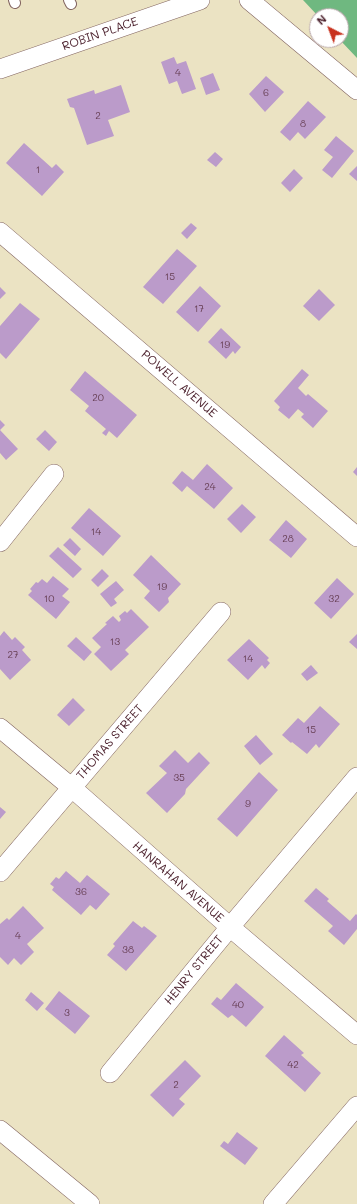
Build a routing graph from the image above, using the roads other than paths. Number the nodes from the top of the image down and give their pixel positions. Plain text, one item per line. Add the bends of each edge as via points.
1 (200, 0) edge
2 (249, 0) edge
3 (0, 69) edge
4 (357, 90) edge
5 (0, 232) edge
6 (54, 474) dead end
7 (357, 537) edge
8 (0, 542) edge
9 (221, 612) dead end
10 (0, 728) edge
11 (357, 777) edge
12 (71, 787) junction
13 (0, 872) edge
14 (230, 927) junction
15 (357, 1034) edge
16 (110, 1073) dead end
17 (357, 1106) edge
18 (0, 1130) edge
19 (90, 1204) edge
20 (273, 1204) edge

1 - 3 street, ROBIN PLACE
2 - 4 street
5 - 7 street, POWELL AVENUE
6 - 8 street
9 - 12 street, THOMAS STREET
10 - 12 street, HANRAHAN AVENUE
11 - 14 street, HENRY STREET
12 - 13 street, THOMAS STREET
12 - 14 street, HANRAHAN AVENUE
14 - 15 street, HANRAHAN AVENUE
14 - 16 street, HENRY STREET
17 - 20 street
18 - 19 street

